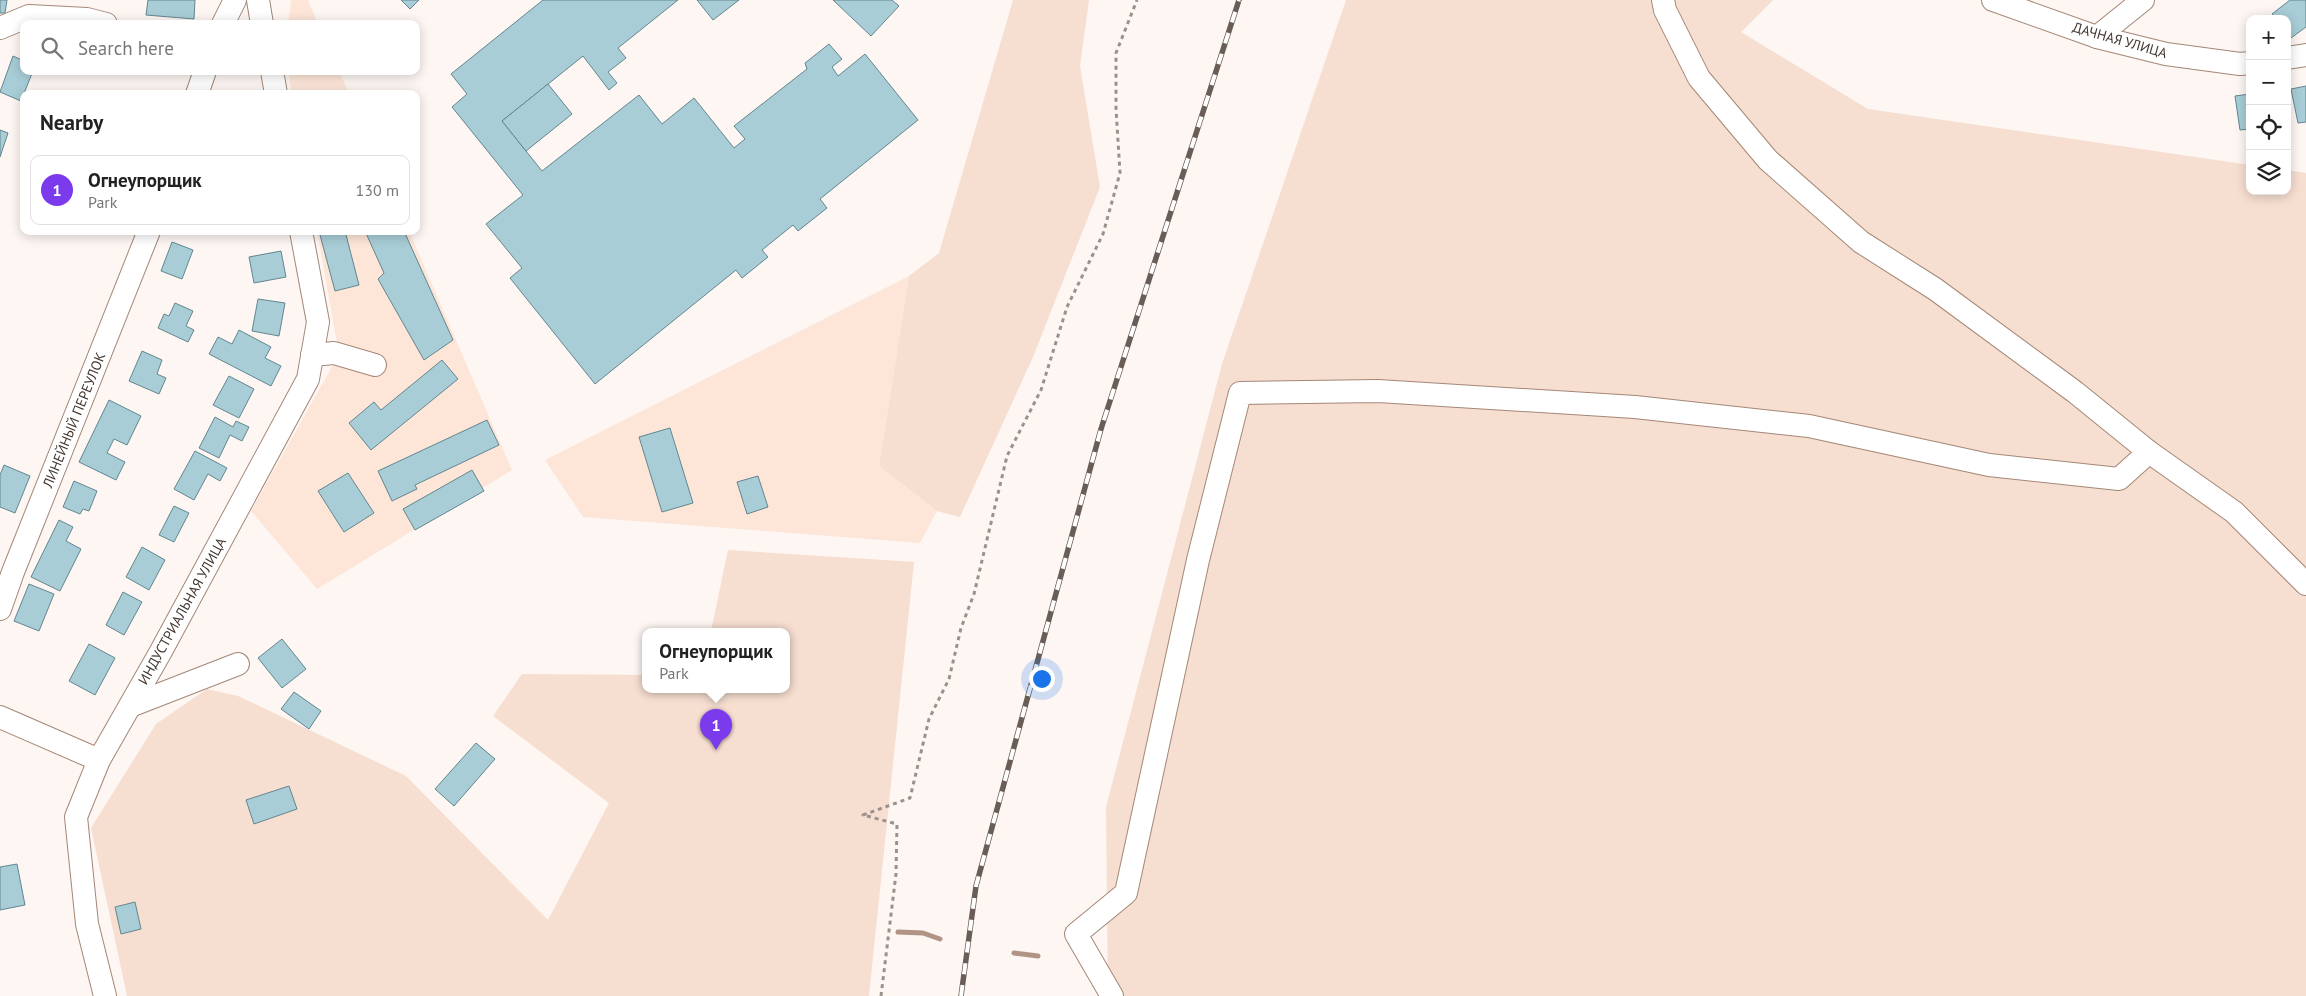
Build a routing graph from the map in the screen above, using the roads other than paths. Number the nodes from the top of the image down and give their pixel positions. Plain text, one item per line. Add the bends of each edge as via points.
1 (236, 0) edge
2 (258, 0) edge
3 (1663, 0) edge
4 (1993, 0) edge
5 (2143, 0) edge
6 (91, 20) edge
7 (225, 20) edge
8 (261, 20) edge
9 (0, 28) edge
10 (2097, 37) junction
11 (2306, 56) edge
12 (2291, 58) edge
13 (2246, 63) edge
14 (204, 75) edge
15 (273, 75) edge
16 (198, 90) edge
17 (275, 90) edge
18 (147, 235) edge
19 (302, 235) edge
20 (312, 355) junction
21 (375, 365) dead end
22 (2149, 452) junction
23 (2306, 584) edge
24 (0, 609) edge
25 (238, 664) dead end
26 (130, 706) junction
27 (0, 717) edge
28 (99, 760) junction
29 (105, 996) edge
30 (1112, 996) edge

1 - 7 street
2 - 8 street
3 - 22 street via 1699,78 1768,160 1861,242 1935,289 2075,392
4 - 10 street, ДАЧНАЯ УЛИЦА
5 - 10 street
6 - 9 street via 29,16
10 - 13 street, ДАЧНАЯ УЛИЦА via 2166,54
11 - 12 street
14 - 16 street
15 - 17 street
18 - 24 street, ЛИНЕЙНЫЙ ПЕРЕУЛОК
19 - 20 street, ИНДУСТРИАЛЬНАЯ УЛИЦА via 318,322
20 - 21 street via 334,353
20 - 26 street, ИНДУСТРИАЛЬНАЯ УЛИЦА via 308,378
22 - 23 street via 2234,512
22 - 30 street via 2119,478 1989,465 1808,426 1635,407 1378,391 1240,393 1198,560 1126,893 1076,934
25 - 26 street
26 - 28 street, ИНДУСТРИАЛЬНАЯ УЛИЦА
27 - 28 street
28 - 29 street, ИНДУСТРИАЛЬНАЯ УЛИЦА via 76,817 87,924

